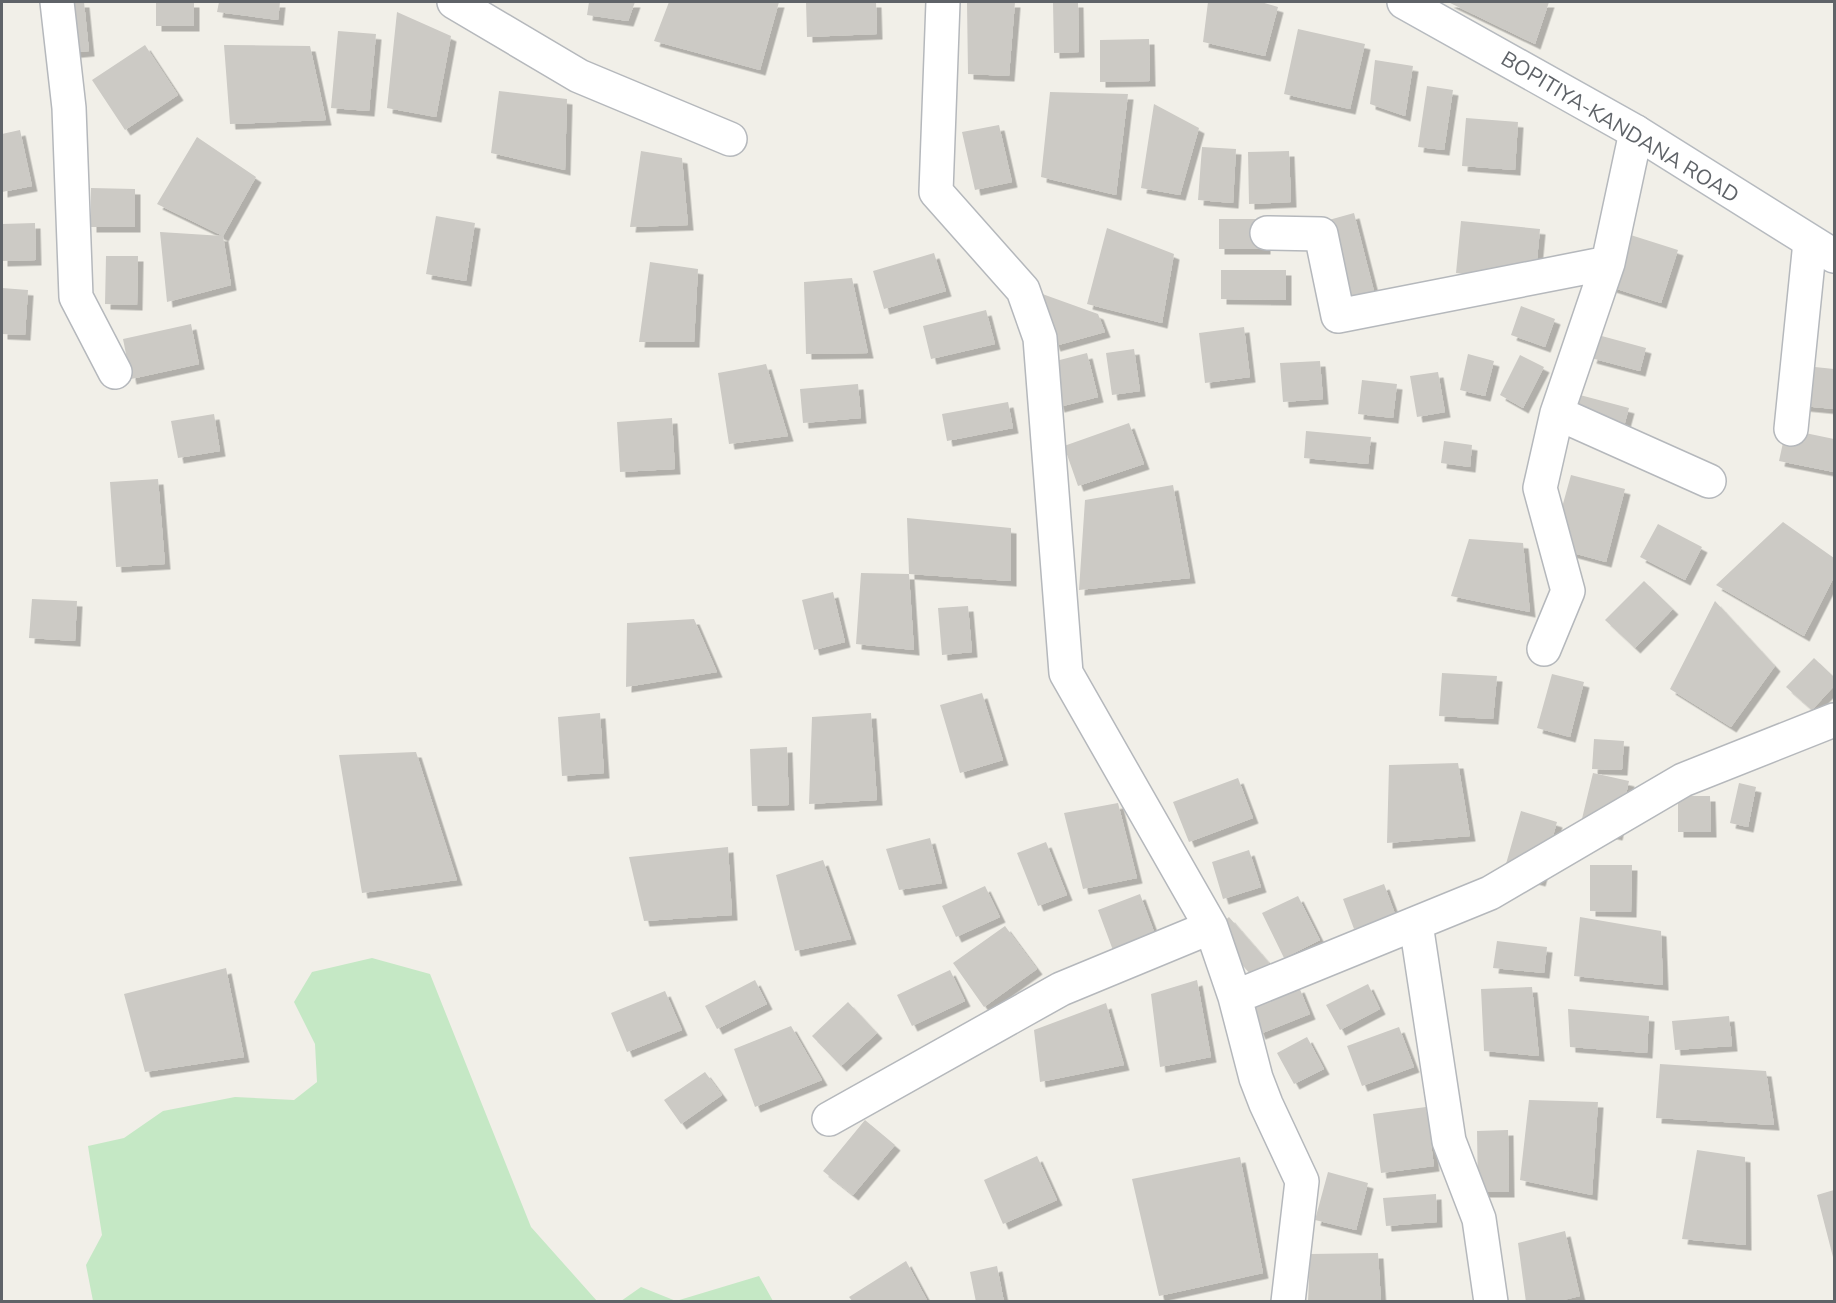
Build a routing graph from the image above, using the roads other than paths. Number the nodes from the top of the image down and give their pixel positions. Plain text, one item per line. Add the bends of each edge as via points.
1 (57, 2) edge
2 (454, 2) edge
3 (943, 2) edge
4 (1404, 2) edge
5 (1636, 132) junction
6 (730, 139) dead end
7 (1267, 232) dead end
8 (1822, 249) edge
9 (1608, 263) junction
10 (115, 372) dead end
11 (1557, 413) junction
12 (1791, 429) dead end
13 (1709, 481) dead end
14 (1544, 649) dead end
15 (1834, 720) edge
16 (1416, 924) junction
17 (1211, 927) junction
18 (1235, 997) junction
19 (830, 1119) dead end
20 (1288, 1302) edge
21 (1491, 1302) edge

1 - 10 street via 69,108 76,297
2 - 6 street via 579,76
3 - 17 street via 936,192 1023,290 1040,338 1066,673
4 - 5 street, BOPITIYA-KANDANA ROAD
5 - 8 street, BOPITIYA-KANDANA ROAD
5 - 9 street
7 - 9 street via 1321,234 1338,316
8 - 12 street
9 - 11 street
11 - 13 street
11 - 14 street via 1540,488 1568,591
15 - 16 street via 1683,780 1491,893
16 - 18 street
16 - 21 street via 1449,1141 1479,1219
17 - 18 street
17 - 19 street via 1061,989
18 - 20 street via 1256,1078 1302,1181

